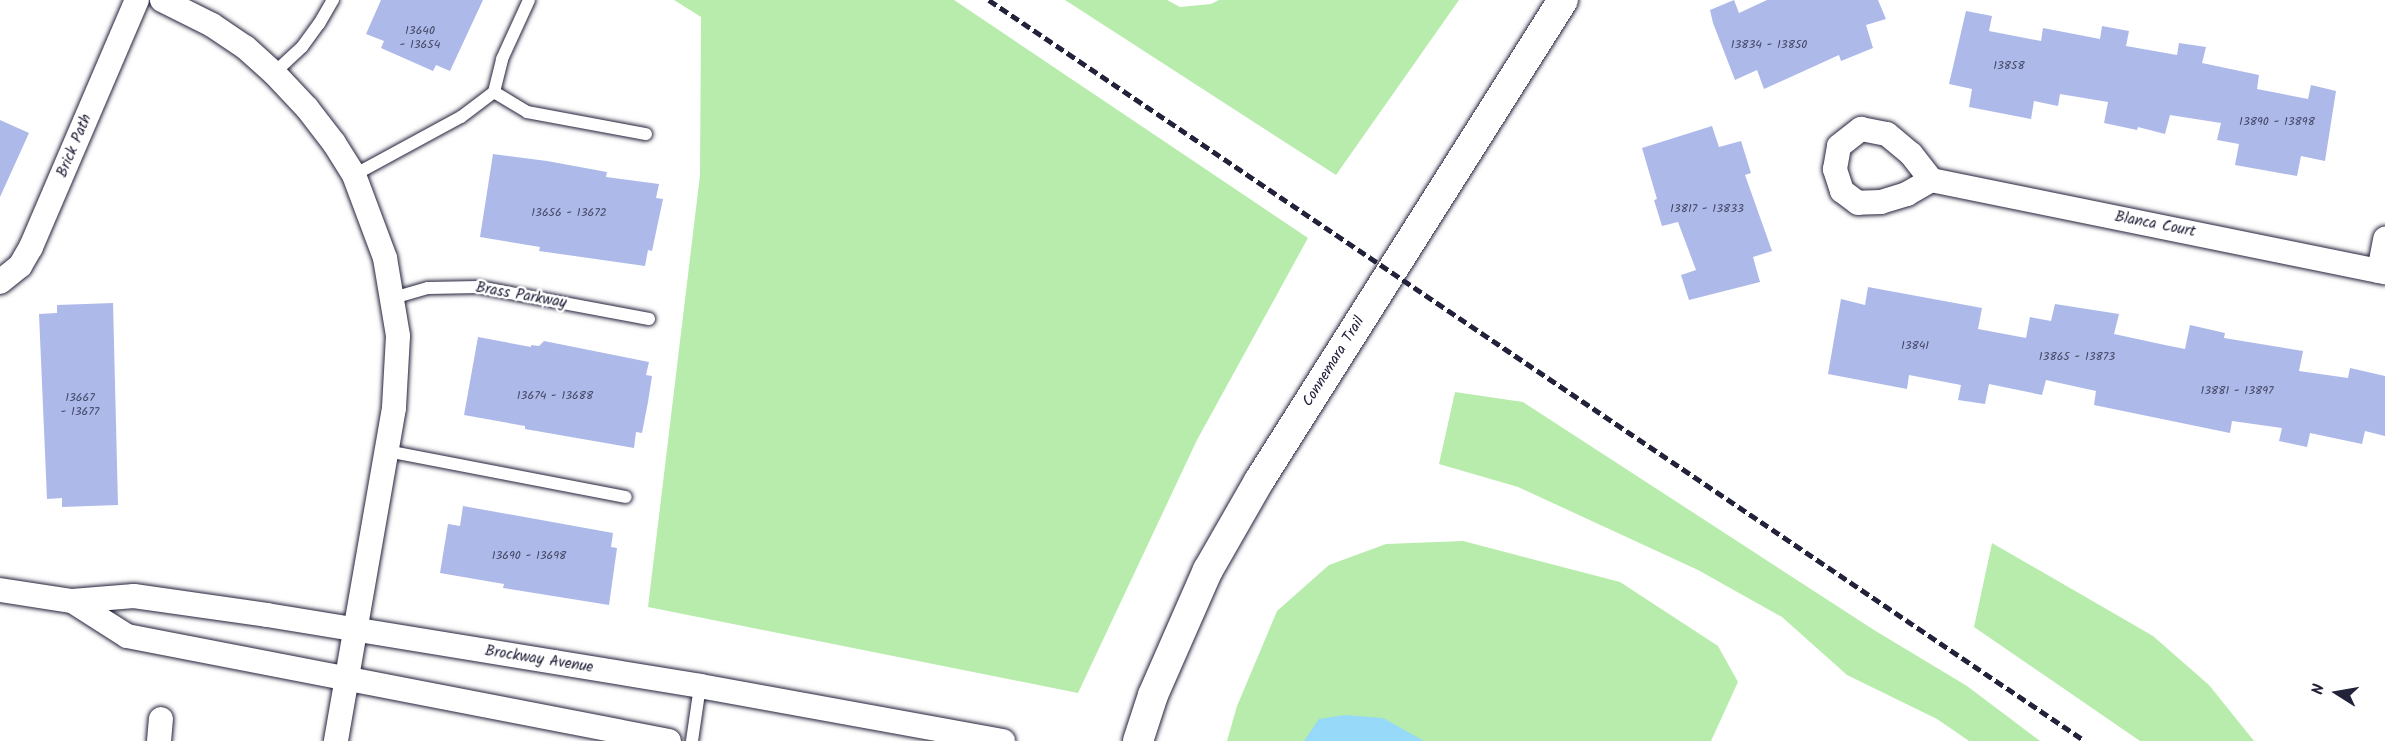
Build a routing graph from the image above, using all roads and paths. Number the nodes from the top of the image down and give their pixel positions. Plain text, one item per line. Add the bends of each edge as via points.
1 (137, 0) edge
2 (162, 0) edge
3 (333, 0) edge
4 (529, 0) edge
5 (1563, 0) edge
6 (274, 73) junction
7 (494, 92) junction
8 (646, 134) dead end
9 (354, 175) junction
10 (1931, 180) dead end
11 (2385, 239) edge
12 (2382, 272) edge
13 (0, 282) edge
14 (393, 298) junction
15 (649, 319) dead end
16 (387, 451) junction
17 (626, 497) dead end
18 (0, 590) edge
19 (72, 601) junction
20 (356, 630) junction
21 (347, 678) junction
22 (700, 686) junction
23 (336, 741) edge
24 (669, 741) edge
25 (692, 741) edge
26 (1003, 741) edge
27 (1138, 741) edge

1 - 13 street, Brick Path via 32,247 20,266
2 - 6 street via 212,25
3 - 6 lane via 302,46
4 - 7 lane via 502,59
5 - 27 street, Connemara Trail via 1259,481 1208,570 1153,695
6 - 9 street via 334,142
7 - 8 lane via 527,112
7 - 9 lane via 461,117
9 - 14 street via 376,228
10 - 12 street, Blanca Court
11 - 12 street
14 - 15 lane, Brass Parkway via 428,288 478,287
14 - 16 street via 398,373
16 - 17 lane
16 - 20 street
18 - 19 street, Brockway Avenue
19 - 20 street, Brockway Avenue via 135,596
19 - 21 street, Brockway Avenue via 127,636
20 - 21 street
20 - 22 street, Brockway Avenue
21 - 23 street
21 - 24 street, Brockway Avenue
22 - 25 lane
22 - 26 street, Brockway Avenue

